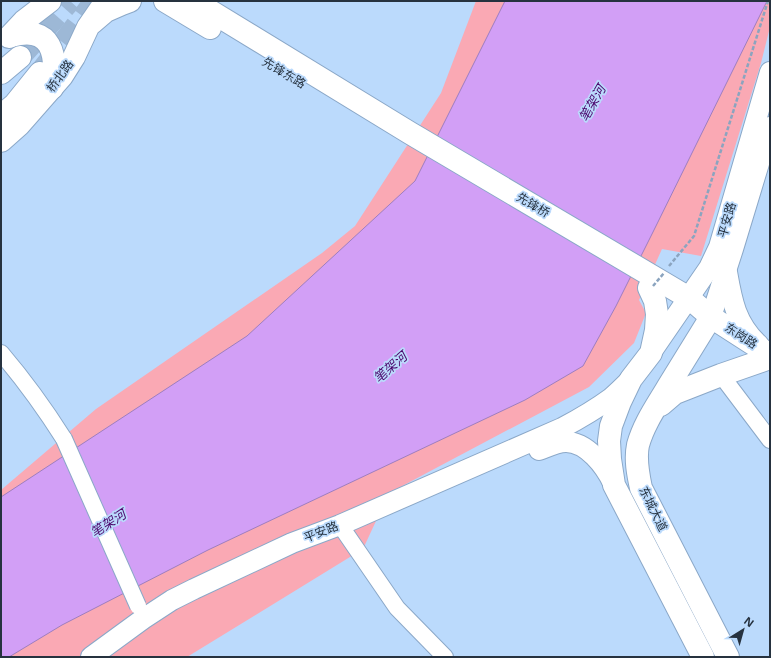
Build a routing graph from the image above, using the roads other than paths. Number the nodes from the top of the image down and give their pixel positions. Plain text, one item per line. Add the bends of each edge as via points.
1 (106, 1) edge
2 (130, 1) edge
3 (165, 1) edge
4 (194, 1) edge
5 (42, 4) edge
6 (88, 27) junction
7 (6, 40) edge
8 (20, 57) tunnel mouth
9 (770, 72) edge
10 (1, 73) edge
11 (46, 80) junction
12 (1, 116) edge
13 (770, 128) edge
14 (407, 139) junction
15 (1, 141) edge
16 (718, 267) junction
17 (655, 281) junction
18 (685, 303) junction
19 (711, 317) junction
20 (1, 353) edge
21 (651, 353) junction
22 (770, 354) edge
23 (770, 358) edge
24 (721, 375) junction
25 (632, 379) junction
26 (654, 410) junction
27 (770, 440) edge
28 (614, 485) junction
29 (344, 530) junction
30 (143, 618) junction
31 (91, 657) edge
32 (110, 657) edge
33 (445, 657) edge
34 (704, 657) edge
35 (728, 657) edge

1 - 6 main road, 桥北路
2 - 6 main road via 106,11
3 - 14 main road, 先锋东路
4 - 14 main road, 先锋东路
5 - 7 main road
6 - 11 main road, 桥北路 via 62,76
7 - 11 main road via 30,32 44,39 51,49 54,64 54,74
8 - 10 main road
9 - 16 street, 平安路 via 719,247
11 - 12 main road, 桥北路
11 - 15 main road, 桥北路 via 19,124
13 - 16 street, 平安路 via 733,249
14 - 17 main road, 先锋桥
16 - 17 street via 688,283
16 - 18 street, 平安路
16 - 19 street, 平安路
16 - 22 street via 742,324 752,338
17 - 18 main road, 东岗路
17 - 21 main road via 657,314
18 - 19 main road, 东岗路
18 - 21 street, 平安路
19 - 22 main road, 东岗路
19 - 26 main road, 东城大道
20 - 30 street, bridge via 30,389 64,440
21 - 25 main road, 东城大道
23 - 24 main road
24 - 26 main road via 675,393
24 - 27 street
25 - 28 main road, 东城大道 via 611,426 609,441
25 - 29 street, 平安路 via 607,401 562,428
26 - 35 main road, 东城大道 via 642,432 638,446 638,476 641,488
28 - 29 street, 平安路 via 600,461 585,448 566,442 548,446
28 - 34 main road, 东城大道
29 - 30 street, 平安路 via 177,610
29 - 33 street via 398,608
30 - 31 street, 平安路
30 - 32 street, 平安路

